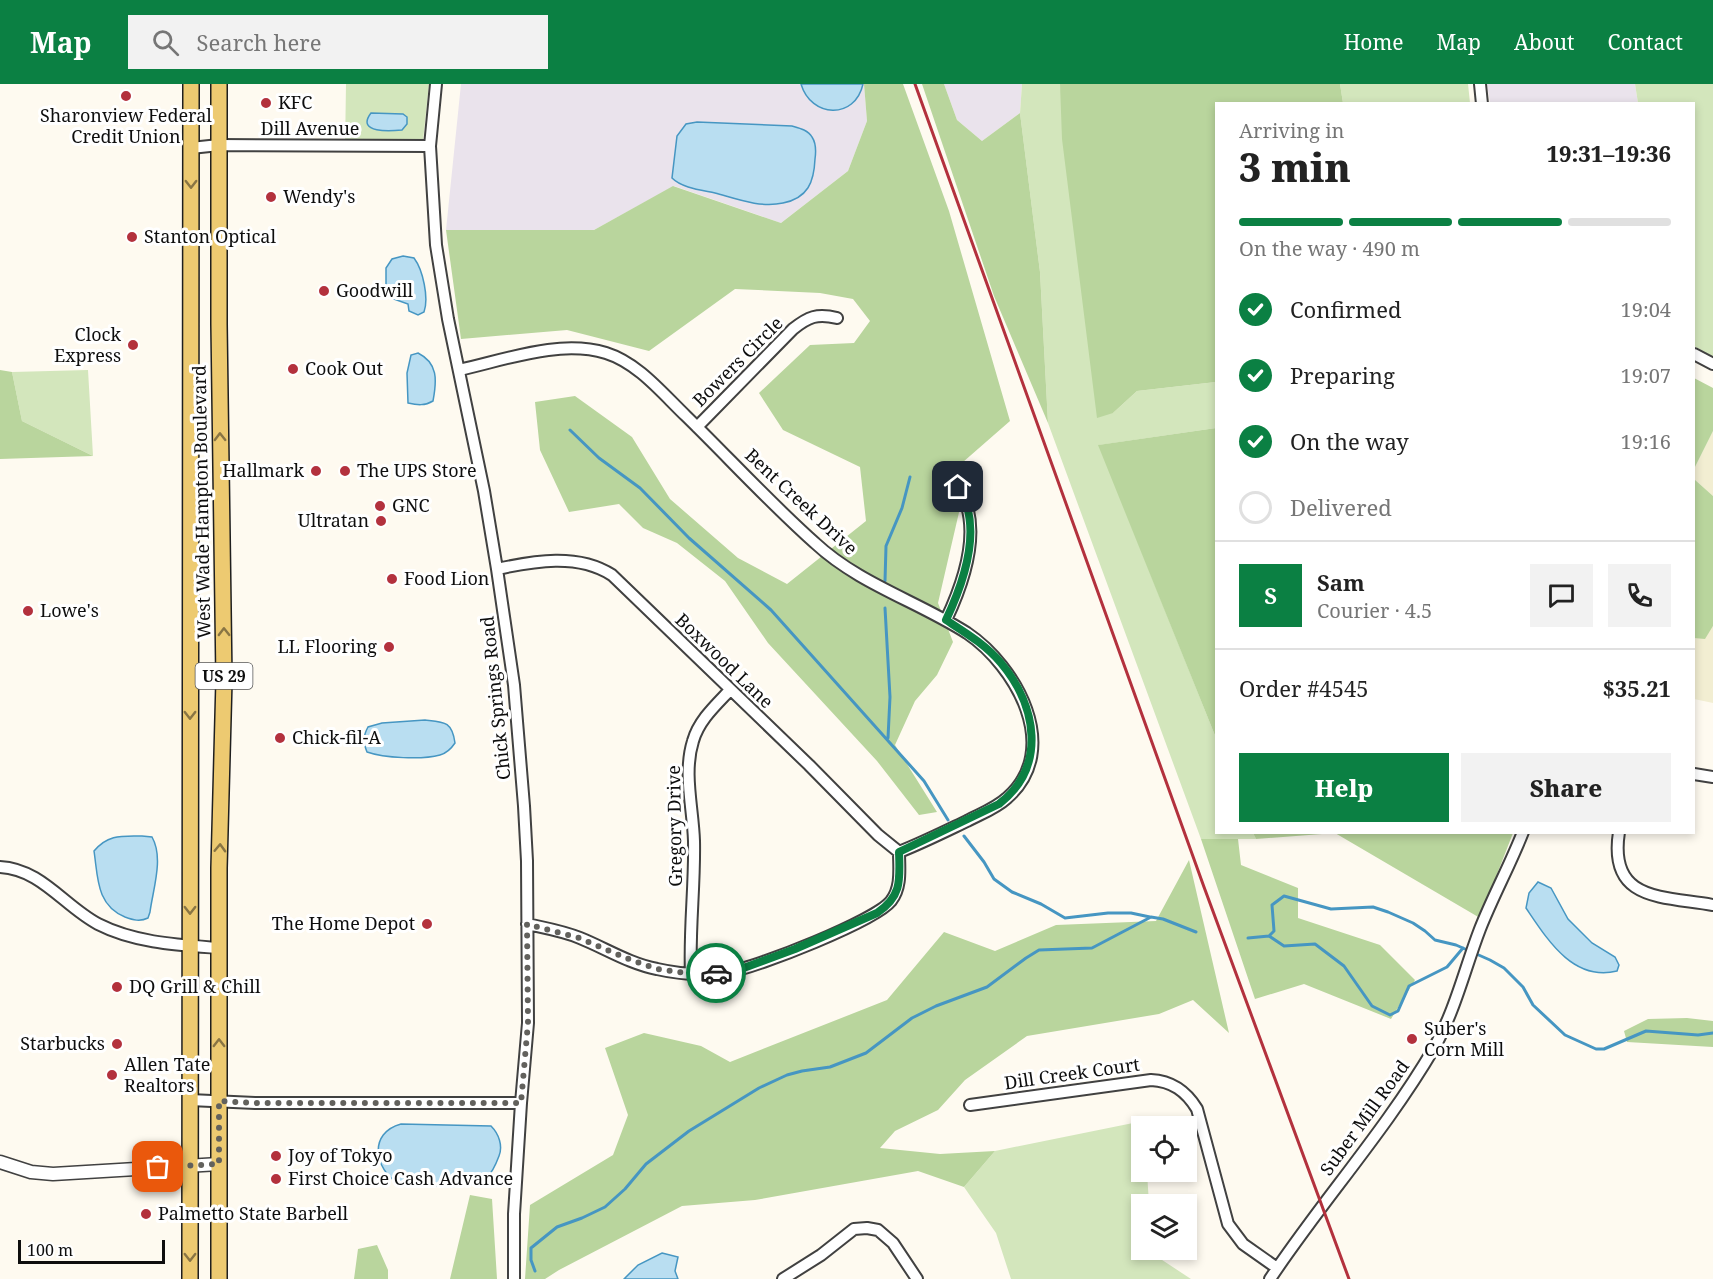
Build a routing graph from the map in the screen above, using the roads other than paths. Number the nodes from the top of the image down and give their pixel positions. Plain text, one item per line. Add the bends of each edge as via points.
1 (191, 84) edge
2 (219, 84) edge
3 (436, 84) edge
4 (1480, 84) edge
5 (1482, 102) edge
6 (219, 145) junction
7 (430, 146) junction
8 (191, 148) junction
9 (837, 318) dead end
10 (1695, 355) edge
11 (1713, 364) edge
12 (459, 370) junction
13 (697, 427) junction
14 (958, 487) dead end
15 (497, 569) junction
16 (946, 620) junction
17 (730, 690) junction
18 (1695, 774) edge
19 (1713, 777) edge
20 (1522, 834) edge
21 (1618, 834) edge
22 (899, 852) junction
23 (0, 867) edge
24 (1713, 905) edge
25 (527, 924) junction
26 (190, 946) junction
27 (219, 948) junction
28 (692, 974) junction
29 (190, 1100) junction
30 (219, 1101) junction
31 (521, 1103) junction
32 (970, 1105) dead end
33 (0, 1162) edge
34 (219, 1164) junction
35 (190, 1166) junction
36 (1277, 1268) junction
37 (190, 1279) edge
38 (219, 1279) edge
39 (514, 1279) edge
40 (783, 1279) edge
41 (917, 1279) edge
42 (1270, 1279) edge

1 - 8 main road, West Wade Hampton Boulevard / US 29
2 - 6 main road, West Wade Hampton Boulevard / US 29
3 - 7 street, Chick Springs Road
4 - 5 street
6 - 7 street, Dill Avenue
6 - 8 street, Dill Avenue
27 -> 6 main road, West Wade Hampton Boulevard / US 29 via 224,680
7 - 12 street, Chick Springs Road via 436,245
8 -> 26 main road, West Wade Hampton Boulevard / US 29
9 - 13 street, Bowers Circle via 815,315 793,328
10 - 11 street
12 - 13 street, Bent Creek Drive via 541,351 597,351 632,367
12 - 15 street, Chick Springs Road
13 - 16 street, Bent Creek Drive via 832,558 870,583
14 - 16 street via 968,506 968,548 959,589
15 - 17 street, Boxwood Lane via 564,561 602,569
15 - 25 street, Chick Springs Road via 514,685 525,828
16 - 22 street, Bent Creek Drive via 986,648 1012,678 1030,723 1031,758 1019,785 999,804
17 - 22 street, Boxwood Lane
17 - 28 street, Gregory Drive via 702,722 690,755 694,844
18 - 19 street
20 - 36 street, Suber Mill Road via 1441,1034 1422,1068
21 - 24 street via 1618,864 1634,887 1648,894
22 - 28 street via 900,879 895,895 877,913 738,970
23 - 26 street via 28,873 105,927 160,943
25 - 28 street via 579,938 651,968
25 - 31 street, Chick Springs Road via 528,1023
26 - 27 street
26 - 29 main road, West Wade Hampton Boulevard / US 29
30 -> 27 main road, West Wade Hampton Boulevard / US 29
29 - 30 street
29 - 35 main road, West Wade Hampton Boulevard / US 29
30 - 31 street
30 - 34 main road, West Wade Hampton Boulevard / US 29
31 - 39 street, Chick Springs Road
32 - 36 street, Dill Creek Court via 1151,1080 1170,1083 1186,1094 1197,1109 1228,1224 1244,1244
33 - 35 street via 53,1174
34 - 35 street
34 - 38 main road, West Wade Hampton Boulevard / US 29
35 -> 37 main road, West Wade Hampton Boulevard / US 29
36 - 42 street, Suber Mill Road
40 - 41 street via 854,1229 867,1228 878,1230 893,1243

